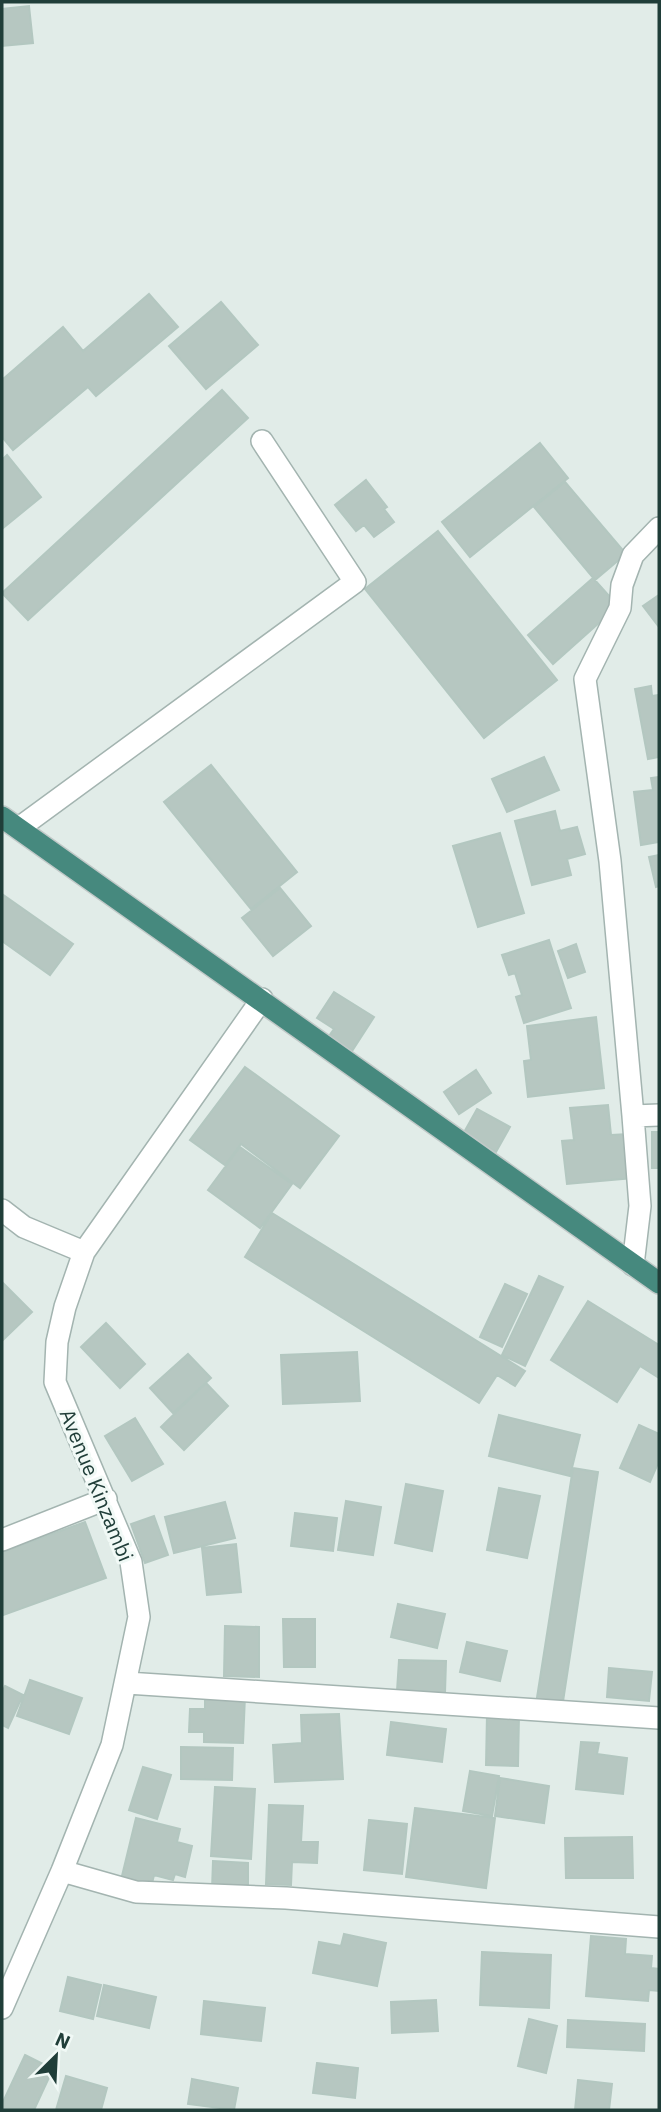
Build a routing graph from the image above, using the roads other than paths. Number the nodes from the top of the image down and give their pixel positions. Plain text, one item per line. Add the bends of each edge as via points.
1 (262, 441) dead end
2 (659, 528) edge
3 (10, 822) edge
4 (262, 999) junction
5 (659, 1115) edge
6 (633, 1116) junction
7 (2, 1210) edge
8 (84, 1252) junction
9 (633, 1265) junction
10 (659, 1283) edge
11 (106, 1499) junction
12 (2, 1540) edge
13 (127, 1684) junction
14 (659, 1718) edge
15 (62, 1871) junction
16 (659, 1927) edge
17 (2, 2008) edge

1 - 3 street via 355,582
2 - 6 street via 633,555 622,585 620,608 585,679 610,861
3 - 4 highway
4 - 8 street, Avenue Kinzambi
4 - 9 highway
5 - 6 street
6 - 9 street via 640,1206
7 - 8 street via 24,1227
8 - 11 street, Avenue Kinzambi via 57,1342 55,1382
9 - 10 highway
11 - 12 street
11 - 13 street, Avenue Kinzambi via 131,1562 139,1617
13 - 14 street
13 - 15 street, Avenue Kinzambi via 112,1745
15 - 16 street via 136,1892 286,1898
15 - 17 street, Avenue Kinzambi

